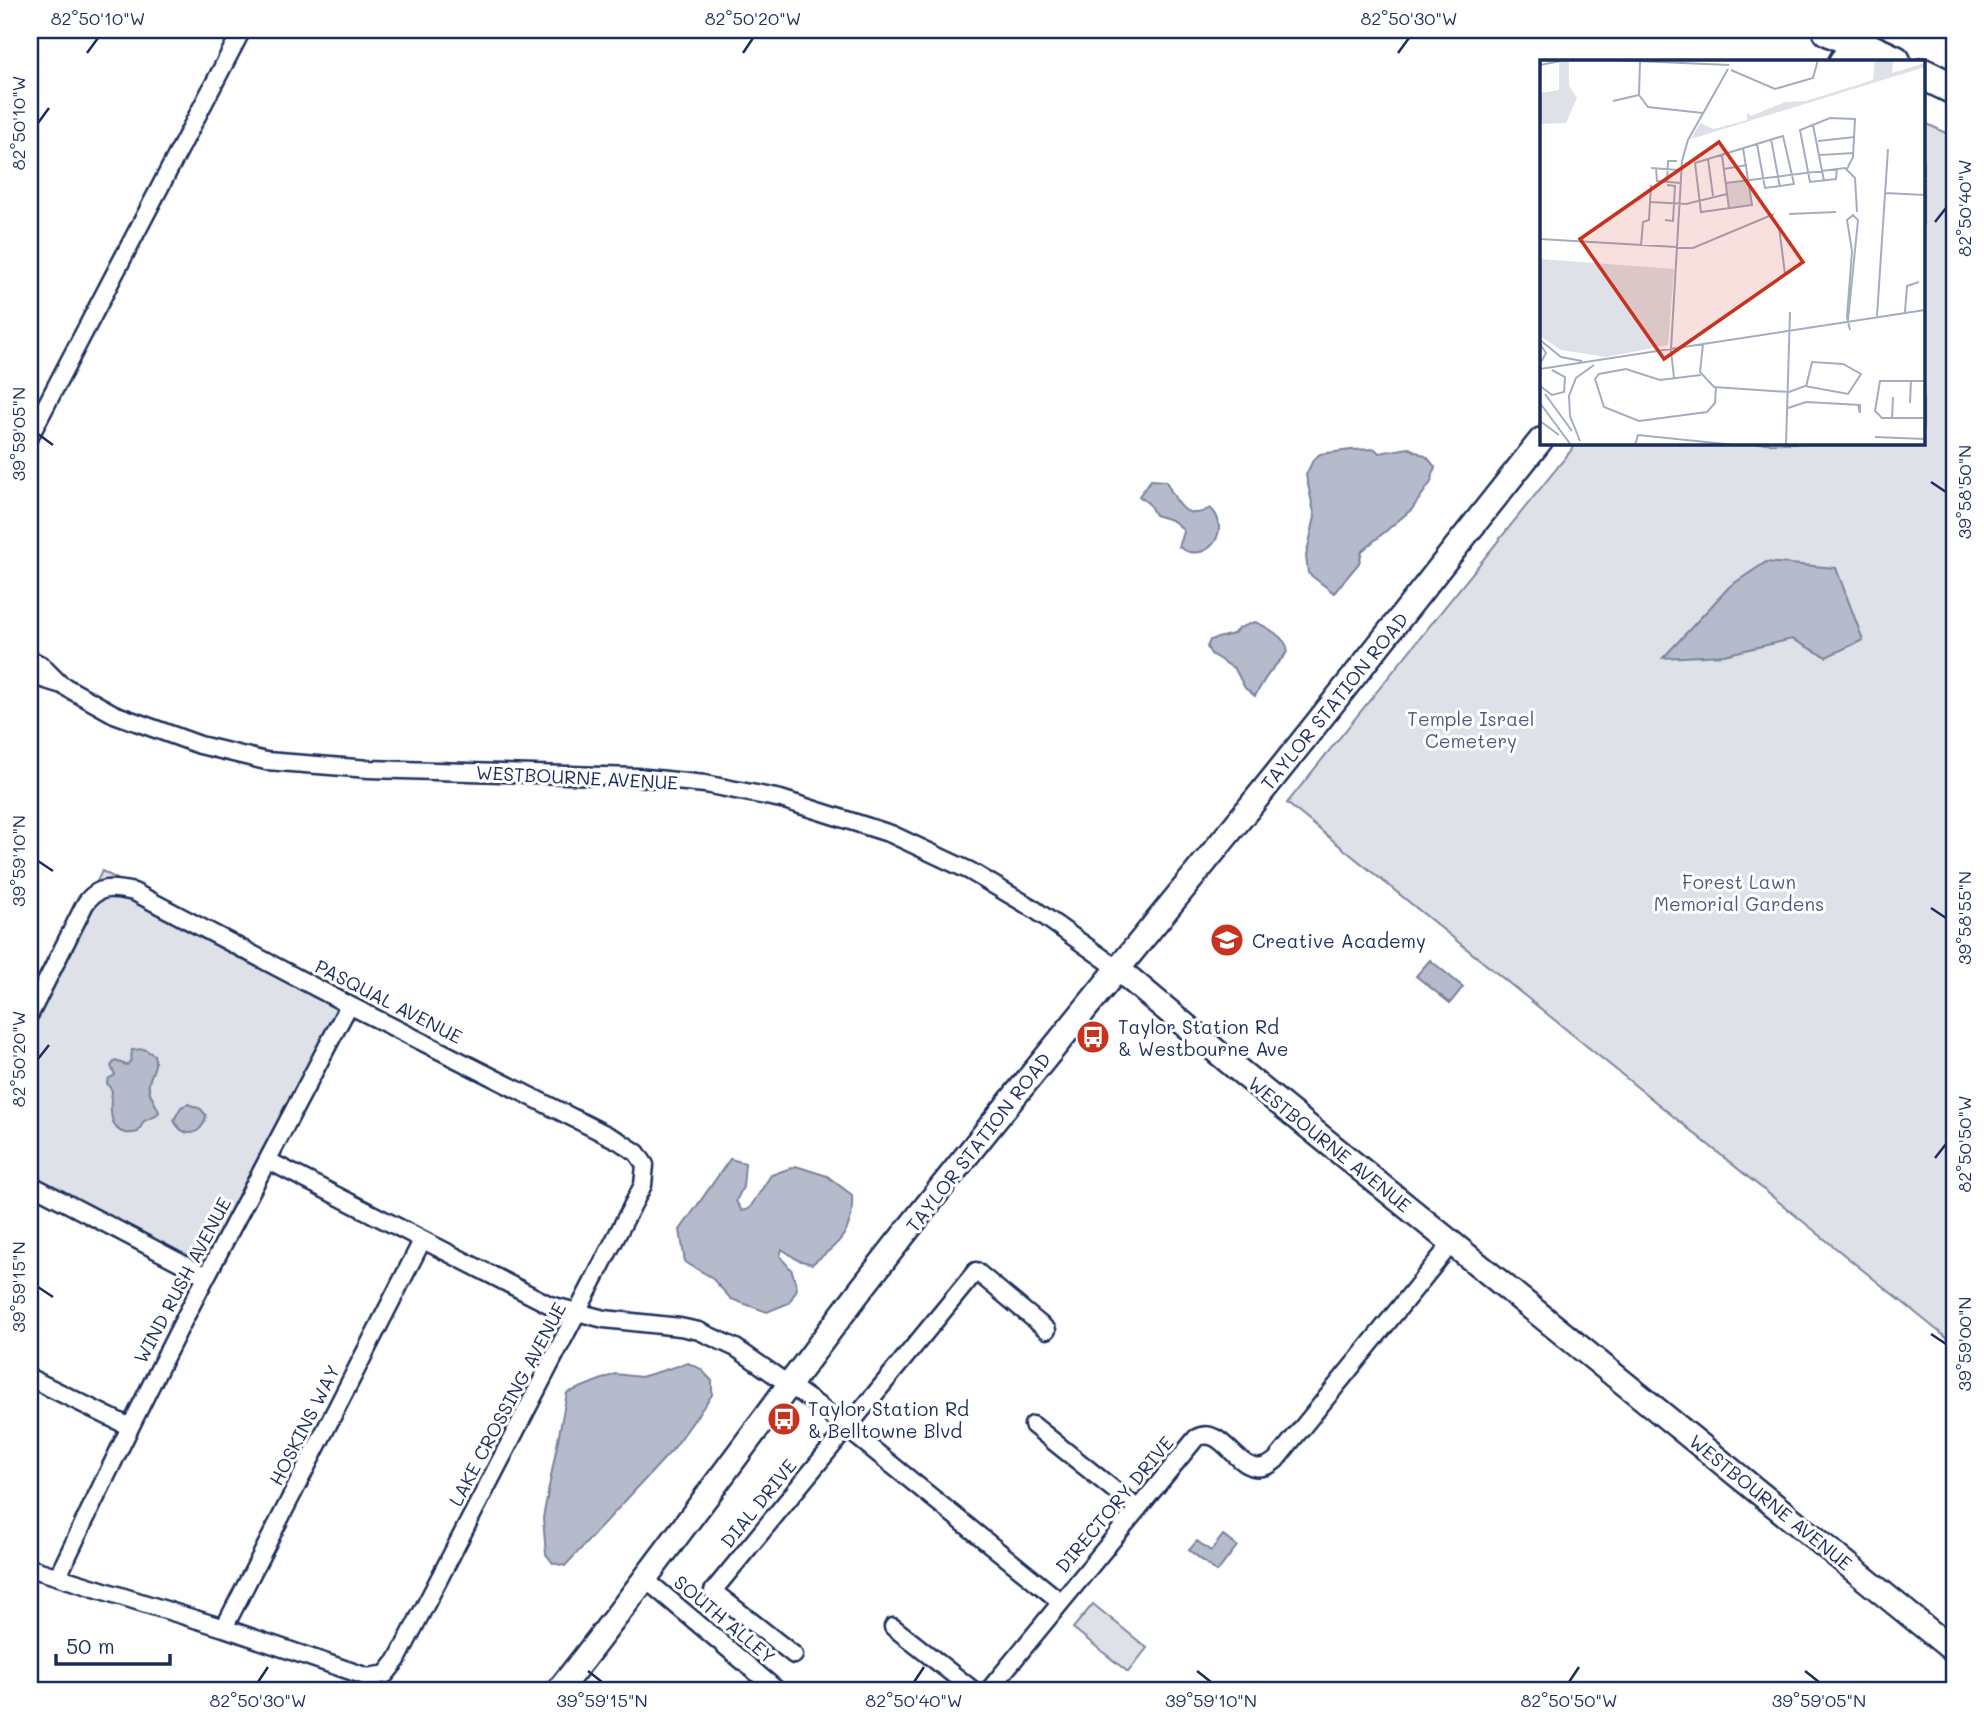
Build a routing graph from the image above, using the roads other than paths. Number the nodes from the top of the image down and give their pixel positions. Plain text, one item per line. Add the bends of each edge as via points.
1 (242, 30) edge
2 (1828, 30) edge
3 (1854, 45) edge
4 (1892, 60) edge
5 (1924, 74) edge
6 (1954, 89) edge
7 (30, 436) edge
8 (1540, 441) edge
9 (30, 659) edge
10 (30, 675) edge
11 (62, 685) junction
12 (1117, 968) junction
13 (349, 1005) junction
14 (30, 1014) edge
15 (268, 1161) junction
16 (645, 1165) joint
17 (30, 1184) edge
18 (422, 1241) junction
19 (1452, 1243) junction
20 (206, 1276) junction
21 (578, 1314) junction
22 (1047, 1331) dead end
23 (30, 1378) edge
24 (790, 1384) junction
25 (1033, 1425) dead end
26 (130, 1427) junction
27 (846, 1428) junction
28 (1138, 1509) junction
29 (30, 1568) edge
30 (58, 1576) junction
31 (645, 1579) junction
32 (1060, 1602) junction
33 (893, 1627) dead end
34 (224, 1628) junction
35 (1954, 1651) edge
36 (794, 1656) dead end
37 (773, 1689) edge
38 (559, 1690) edge
39 (973, 1690) edge
40 (989, 1690) edge

1 - 7 street
2 - 3 highway
3 - 4 highway
5 - 6 highway
8 - 12 main road, TAYLOR STATION ROAD
9 - 11 street, WESTBOURNE AVENUE
10 - 11 street, WESTBOURNE AVENUE
11 - 12 street, WESTBOURNE AVENUE via 114,714 200,745 266,761 369,769 637,777 781,799 891,834 970,872 1034,909
12 - 19 main road, WESTBOURNE AVENUE
12 - 24 main road, TAYLOR STATION ROAD
13 - 14 street, PASQUAL AVENUE via 134,892 107,888 90,896 85,904
13 - 15 street, WIND RUSH AVENUE
13 - 16 street, PASQUAL AVENUE via 619,1141
15 - 18 street
15 - 20 street, WIND RUSH AVENUE
16 - 21 street, LAKE CROSSING AVENUE via 643,1185
17 - 20 street
18 - 21 street via 550,1305
18 - 34 street, HOSKINS WAY
19 - 28 street, DIRECTORY DRIVE via 1276,1460 1254,1468 1216,1438 1202,1435
19 - 35 main road, WESTBOURNE AVENUE
20 - 26 street, WIND RUSH AVENUE
21 - 24 street via 699,1331 736,1348
21 - 34 street, LAKE CROSSING AVENUE via 386,1674 368,1677
22 - 27 street, DIAL DRIVE via 976,1271
23 - 26 street
24 - 27 street
24 - 31 main road, TAYLOR STATION ROAD
25 - 28 street
26 - 30 street, WIND RUSH AVENUE
27 - 32 street
27 - 36 street, DIAL DRIVE via 713,1591
28 - 32 street, DIRECTORY DRIVE
29 - 30 street
30 - 34 street
31 - 37 street, SOUTH ALLEY
31 - 38 main road, TAYLOR STATION ROAD
32 - 40 street, DIRECTORY DRIVE
33 - 39 street

